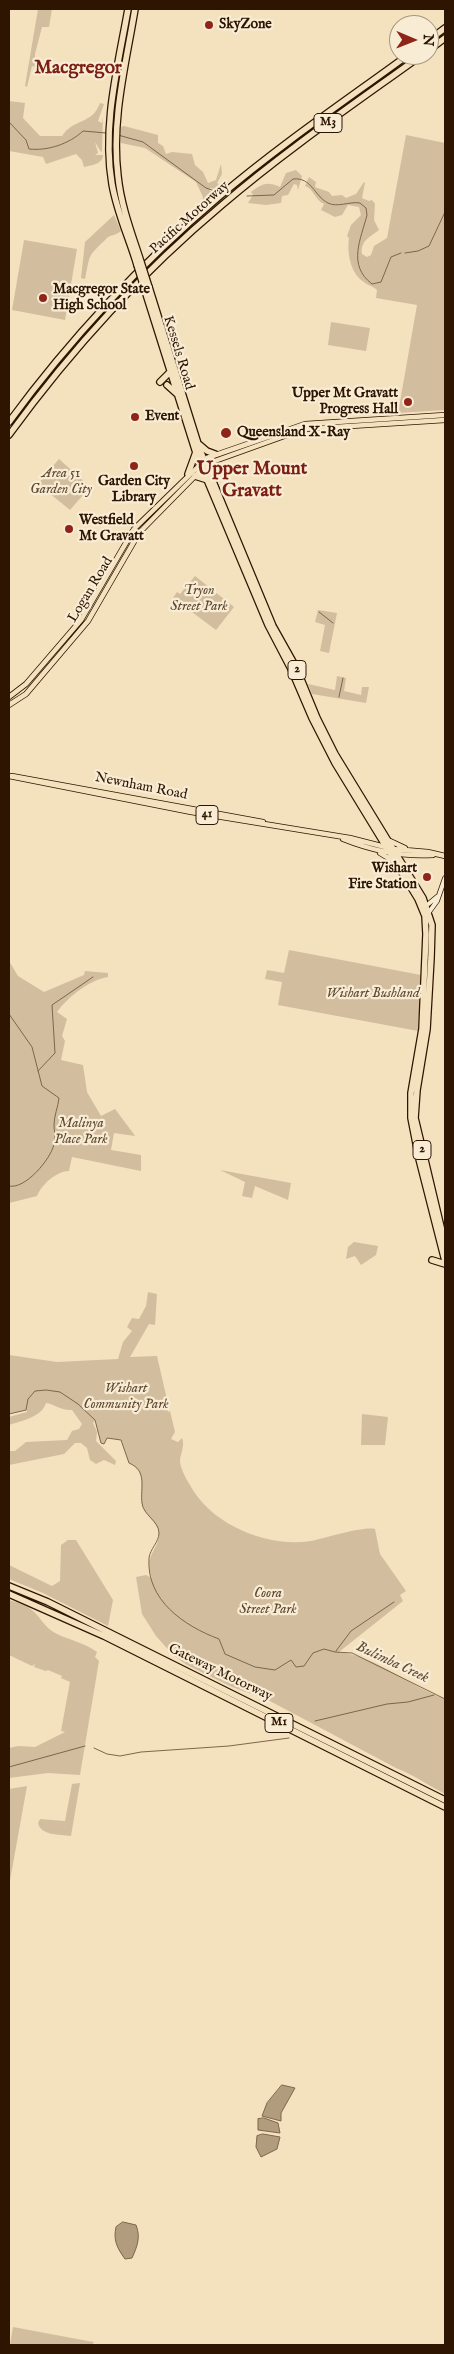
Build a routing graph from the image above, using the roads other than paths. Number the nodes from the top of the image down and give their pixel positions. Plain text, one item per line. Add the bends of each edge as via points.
1 (128, 9) edge
2 (135, 9) edge
3 (394, 65) edge
4 (408, 65) edge
5 (121, 196) junction
6 (116, 204) junction
7 (139, 263) junction
8 (147, 289) junction
9 (171, 371) junction
10 (160, 382) dead end
11 (167, 385) dead end
12 (178, 394) junction
13 (445, 415) edge
14 (445, 420) edge
15 (9, 422) edge
16 (9, 435) edge
17 (198, 444) junction
18 (196, 452) junction
19 (216, 454) junction
20 (203, 464) junction
21 (192, 475) junction
22 (208, 480) junction
23 (9, 697) edge
24 (9, 705) edge
25 (9, 776) edge
26 (377, 832) junction
27 (337, 836) junction
28 (386, 838) junction
29 (372, 844) junction
30 (414, 850) junction
31 (378, 851) junction
32 (392, 851) junction
33 (407, 855) junction
34 (436, 855) junction
35 (445, 856) edge
36 (396, 863) junction
37 (403, 866) junction
38 (445, 878) edge
39 (438, 895) junction
40 (426, 905) junction
41 (426, 912) junction
42 (445, 1244) edge
43 (432, 1260) dead end
44 (445, 1262) edge
45 (9, 1586) edge
46 (9, 1594) edge
47 (104, 1633) junction
48 (112, 1637) junction
49 (445, 1800) edge
50 (445, 1807) edge

1 - 6 highway, Kessels Road / 2 via 108,139
2 - 5 highway, Kessels Road / 2 via 116,131
3 - 15 highway, Pacific Motorway / M3 via 265,160 169,241 82,331
4 - 16 highway, Pacific Motorway / M3 via 272,164 186,236 81,343
5 - 6 highway
5 - 7 highway, Kessels Road / 2
6 - 7 highway, Kessels Road / 2
7 - 8 highway, Kessels Road / 2, bridge
8 - 9 highway, Kessels Road / 2
8 - 17 highway, Kessels Road / 2
9 - 10 highway
9 - 12 highway, Kessels Road / 2
11 - 12 highway
12 - 18 highway, Kessels Road / 2
13 - 19 main road, Logan Road via 305,424
14 - 20 main road, Logan Road via 304,429
17 - 19 highway
17 - 20 highway, Kessels Road / 2
18 - 20 highway, Kessels Road / 2
18 - 21 highway
19 - 20 main road, Logan Road
20 - 21 main road, Logan Road
20 - 22 highway, 2
20 - 28 highway, 2 via 317,718
21 - 22 highway
21 - 23 main road, Logan Road via 134,529 81,620 26,684
21 - 24 main road, Logan Road via 136,537 84,627 26,694
22 - 26 highway, 2 via 268,625 292,668 312,718
25 - 27 main road, Newnham Road / 41
26 - 29 main road via 377,839
26 - 32 highway, 2
27 - 29 main road, Newnham Road / 41
27 - 31 main road, Newnham Road / 41
28 - 30 main road via 397,846
28 - 32 highway, 2
29 - 32 main road, Newnham Road / 41
30 - 32 main road, Newnham Road / 41
30 - 34 main road, Newnham Road / 41
31 - 32 main road, Newnham Road / 41
31 - 36 main road
32 - 33 main road, Newnham Road / 41
32 - 36 highway, 2
32 - 37 highway, 2
33 - 34 main road, Newnham Road / 41
33 - 37 main road
34 - 35 main road, Newnham Road / 41
36 - 41 highway, 2
37 - 40 highway, 2
38 - 39 main road
39 - 40 main road
39 - 41 main road via 436,903
40 - 41 highway, 2
41 - 42 highway, 2 via 432,929 428,1025 414,1112
41 - 44 highway, 2 via 423,1021 410,1112
43 - 44 highway
45 - 47 highway, Gateway Motorway / M1 via 48,1602
46 - 47 highway, Gateway Motorway / M1
47 - 48 highway, Gateway Motorway / M1
48 - 49 highway, Gateway Motorway / M1
48 - 50 highway, Gateway Motorway / M1

